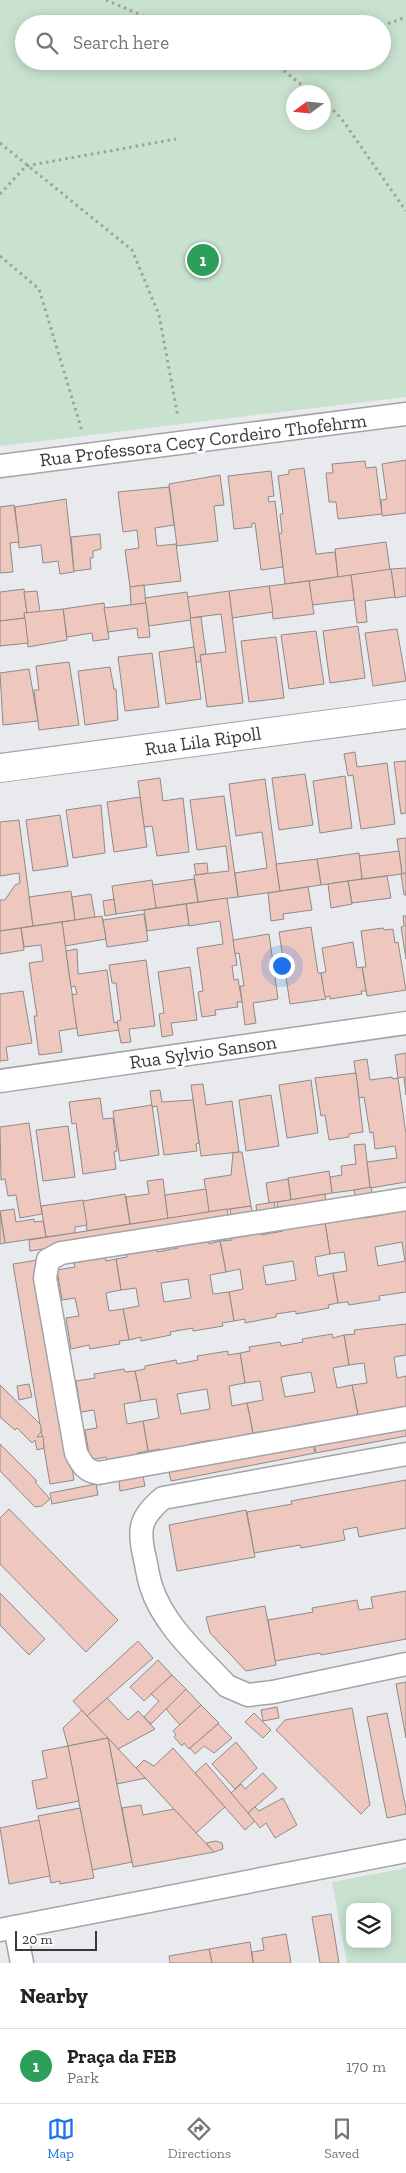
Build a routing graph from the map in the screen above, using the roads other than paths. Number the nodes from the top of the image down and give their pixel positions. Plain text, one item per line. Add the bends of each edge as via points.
1 (406, 414) edge
2 (0, 466) edge
3 (406, 714) edge
4 (0, 768) edge
5 (406, 1023) edge
6 (0, 1081) edge
7 (406, 1199) edge
8 (406, 1418) edge
9 (406, 1454) edge
10 (406, 1664) edge
11 (406, 1850) edge
12 (8, 1929) edge
13 (22, 1963) edge

1 - 2 street, Rua Professora Cecy Cordeiro Thofehrm
3 - 4 street, Rua Lila Ripoll
5 - 6 street, Rua Sylvio Sanson
7 - 8 street via 61,1253 48,1260 45,1266 76,1452 90,1471 98,1473
9 - 10 street via 163,1498 144,1517 140,1538 151,1587 163,1610 183,1638 236,1692 248,1695 273,1692
11 - 12 street
12 - 13 street

